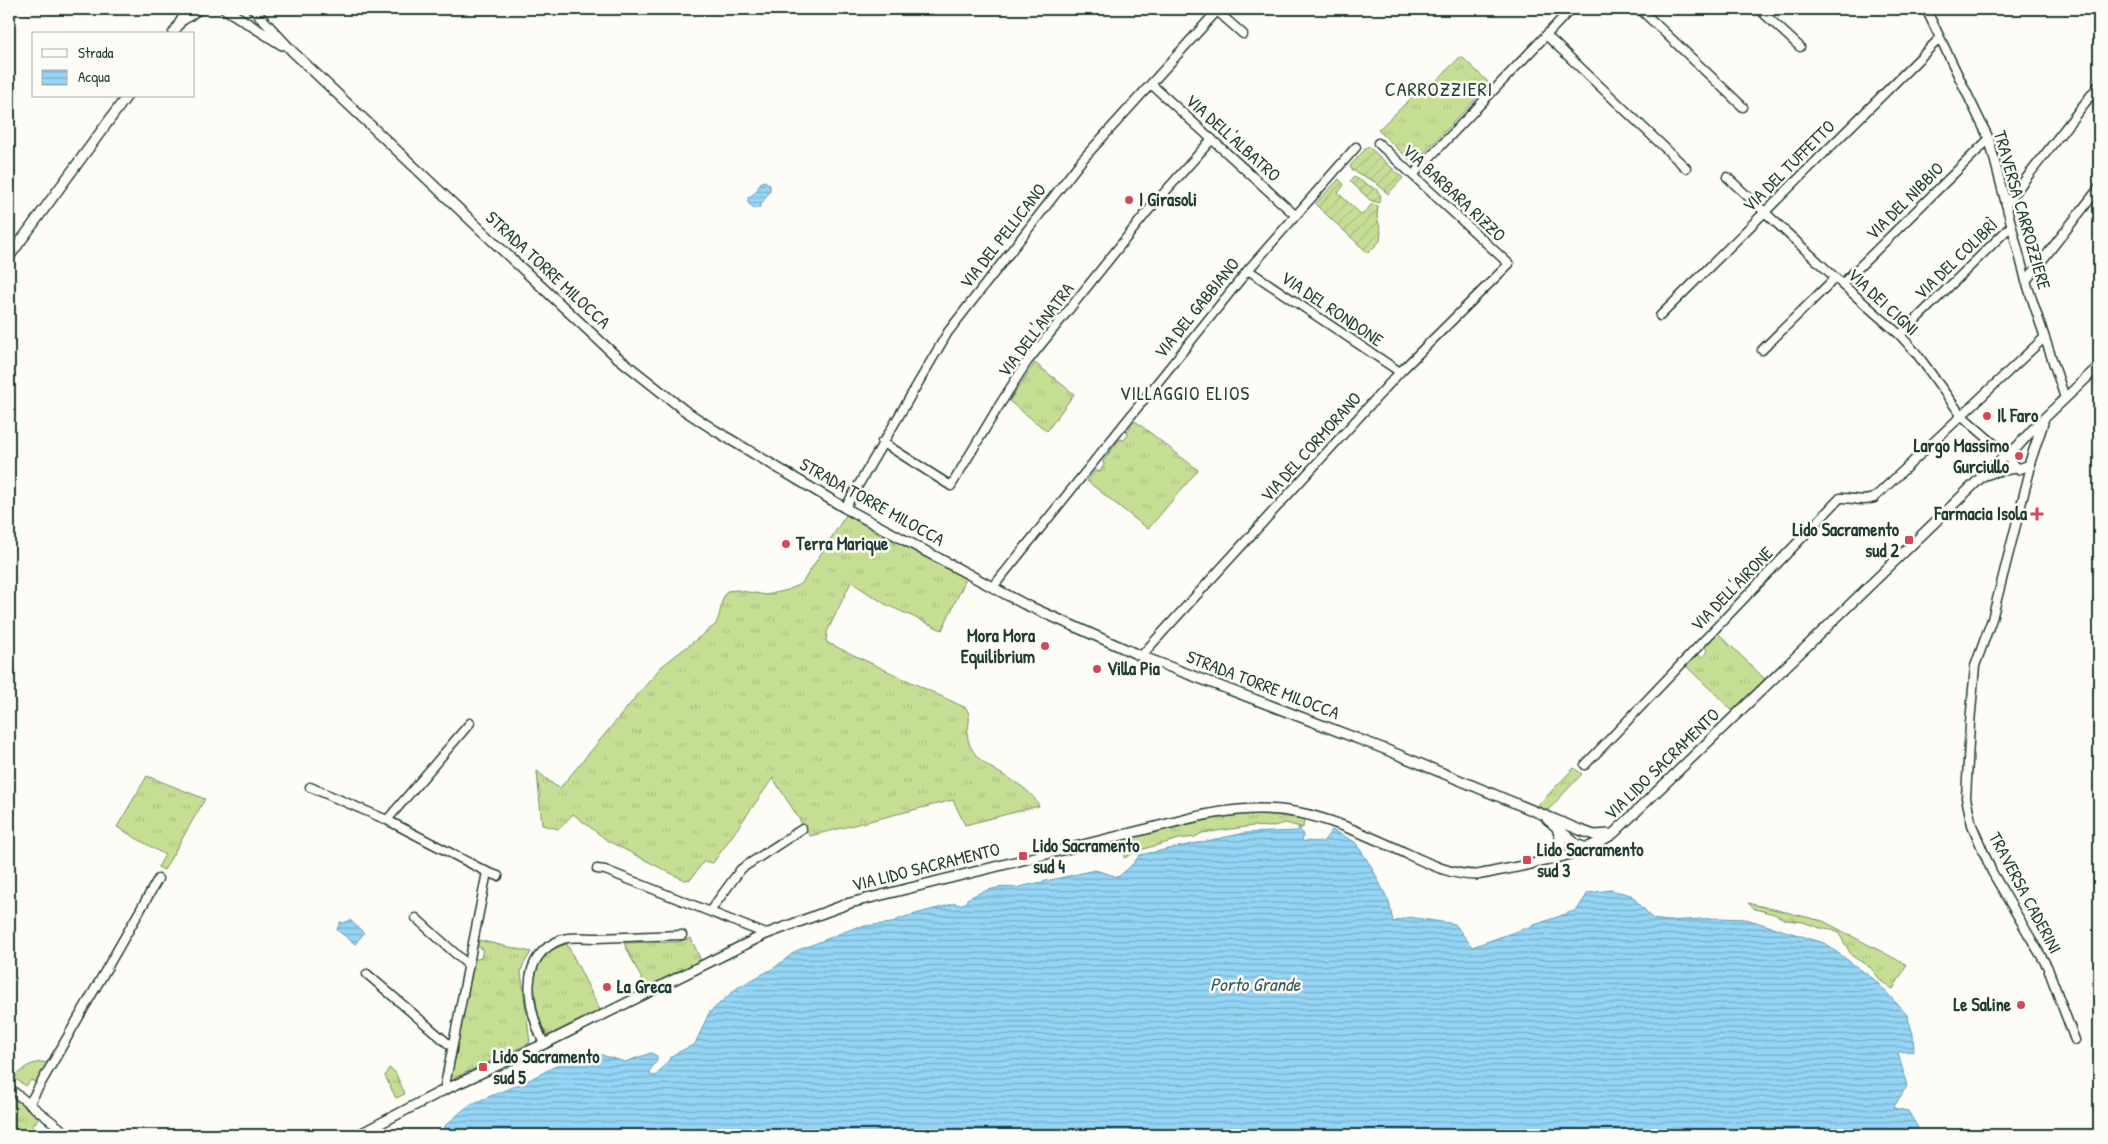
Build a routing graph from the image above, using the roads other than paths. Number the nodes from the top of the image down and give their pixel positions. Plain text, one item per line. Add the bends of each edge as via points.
1 (188, 9) edge
2 (199, 9) edge
3 (225, 9) edge
4 (253, 9) edge
5 (1571, 9) edge
6 (1640, 9) edge
7 (1759, 9) edge
8 (1926, 9) edge
9 (1215, 10) edge
10 (181, 22) junction
11 (174, 32) edge
12 (1244, 34) dead end
13 (1546, 34) junction
14 (1940, 38) junction
15 (1800, 48) dead end
16 (293, 52) junction
17 (1152, 84) junction
18 (2099, 85) edge
19 (126, 98) edge
20 (1743, 107) dead end
21 (1212, 139) junction
22 (1989, 139) junction
23 (1378, 143) dead end
24 (1356, 147) dead end
25 (1686, 168) dead end
26 (1413, 175) junction
27 (1727, 177) dead end
28 (2099, 188) edge
29 (2006, 204) junction
30 (1764, 212) junction
31 (1295, 215) junction
32 (2011, 226) junction
33 (9, 257) edge
34 (1509, 264) joint
35 (1248, 270) junction
36 (1835, 278) junction
37 (2026, 281) junction
38 (1842, 284) junction
39 (1660, 316) dead end
40 (1900, 335) junction
41 (2044, 338) junction
42 (1762, 350) dead end
43 (2099, 366) edge
44 (1400, 372) junction
45 (2065, 398) junction
46 (1961, 415) junction
47 (2045, 419) junction
48 (882, 442) junction
49 (2011, 452) junction
50 (2031, 461) junction
51 (2018, 468) junction
52 (1985, 475) junction
53 (2023, 494) junction
54 (845, 508) junction
55 (993, 587) junction
56 (1141, 656) junction
57 (470, 723) dead end
58 (1585, 765) dead end
59 (310, 787) dead end
60 (1541, 814) junction
61 (387, 820) junction
62 (1557, 828) junction
63 (802, 829) dead end
64 (1580, 830) junction
65 (1613, 834) junction
66 (1586, 848) junction
67 (1558, 858) junction
68 (597, 869) dead end
69 (487, 872) junction
70 (498, 876) dead end
71 (158, 879) dead end
72 (710, 911) junction
73 (416, 918) dead end
74 (766, 934) junction
75 (682, 935) dead end
76 (468, 965) junction
77 (367, 974) dead end
78 (2075, 1040) dead end
79 (544, 1044) junction
80 (452, 1047) junction
81 (9, 1088) edge
82 (444, 1090) junction
83 (29, 1104) junction
84 (69, 1135) edge
85 (358, 1135) edge

1 - 10 street
2 - 10 street
3 - 16 street
4 - 16 street
5 - 13 street
6 - 20 street
7 - 15 street
8 - 14 street, TRAVERSA CARROZZIERE
9 - 12 street
9 - 17 street, VIA DEL PELLICANO
10 - 11 street
13 - 25 street
13 - 26 street
14 - 22 street, TRAVERSA CARROZZIERE
14 - 30 street, VIA DEL TUFFETTO
16 - 54 street, STRADA TORRE MILOCCA via 617,356 684,410
17 - 21 street, VIA DELL'ALBATRO
17 - 48 street, VIA DEL PELLICANO via 1082,160 948,332
18 - 29 street
19 - 33 street
21 - 31 street, VIA DELL'ALBATRO
21 - 48 street, VIA DELL'ANATRA via 1147,212 1027,362 951,486
22 - 29 street, TRAVERSA CARROZZIERE
22 - 38 street, VIA DEL NIBBIO
23 - 26 street, VIA BARBARA RIZZO
24 - 31 street, VIA DEL GABBIANO
26 - 34 street, VIA BARBARA RIZZO
27 - 30 street, VIA DEI CIGNI
28 - 37 street
29 - 32 street, TRAVERSA CARROZZIERE
30 - 36 street, VIA DEI CIGNI
30 - 39 street, VIA DEL TUFFETTO
31 - 35 street, VIA DEL GABBIANO
32 - 37 street, TRAVERSA CARROZZIERE
32 - 40 street, VIA DEL COLIBRÌ
34 - 44 street, VIA DEL CORMORANO
35 - 44 street, VIA DEL RONDONE
35 - 55 street, VIA DEL GABBIANO
36 - 38 street, VIA DEI CIGNI
36 - 42 street
37 - 41 street, TRAVERSA CARROZZIERE
38 - 40 street, VIA DEI CIGNI
40 - 46 street, VIA DEI CIGNI
41 - 45 street, TRAVERSA CARROZZIERE
41 - 46 street, VIA DELL'AIRONE
43 - 45 street
44 - 56 street, VIA DEL CORMORANO
45 - 47 street
46 - 49 street, VIA DEI CIGNI
46 - 58 street, VIA DELL'AIRONE via 1874,498 1867,501 1840,498
47 - 49 street, VIA LIDO SACRAMENTO
47 - 50 street
48 - 54 street, VIA DEL PELLICANO
49 - 50 street via 2027,449
49 - 51 street via 2012,465
49 - 52 street, VIA LIDO SACRAMENTO
50 - 51 street via 2026,467
50 - 53 street, TRAVERSA CADERINI
51 - 52 street
51 - 53 street
52 - 65 street, VIA LIDO SACRAMENTO
53 - 78 street, TRAVERSA CADERINI via 1992,619 1975,666 1966,798 1972,825 1992,872 2047,966
54 - 55 street, STRADA TORRE MILOCCA
55 - 56 street, STRADA TORRE MILOCCA
56 - 60 street, STRADA TORRE MILOCCA
57 - 61 street
59 - 61 street
60 - 62 street
60 - 64 street, STRADA TORRE MILOCCA
61 - 69 street
62 - 66 street
62 - 67 street via 1562,845
63 - 72 street via 741,869
64 - 65 street, STRADA TORRE MILOCCA via 1594,835
64 - 66 street via 1587,842
65 - 66 street, VIA LIDO SACRAMENTO
66 - 67 street, VIA LIDO SACRAMENTO
67 - 74 street, VIA LIDO SACRAMENTO via 1477,875 1456,874 1320,817 1277,808 1243,809 1176,822 850,903
68 - 72 street
69 - 70 street
69 - 76 street
71 - 83 street
72 - 74 street
73 - 76 street
74 - 79 street, VIA LIDO SACRAMENTO
75 - 79 street via 565,939 544,950 532,967 529,982 536,1026
76 - 80 street
77 - 80 street
79 - 82 street, VIA LIDO SACRAMENTO
80 - 82 street
81 - 83 street
82 - 85 street, VIA LIDO SACRAMENTO
83 - 84 street

